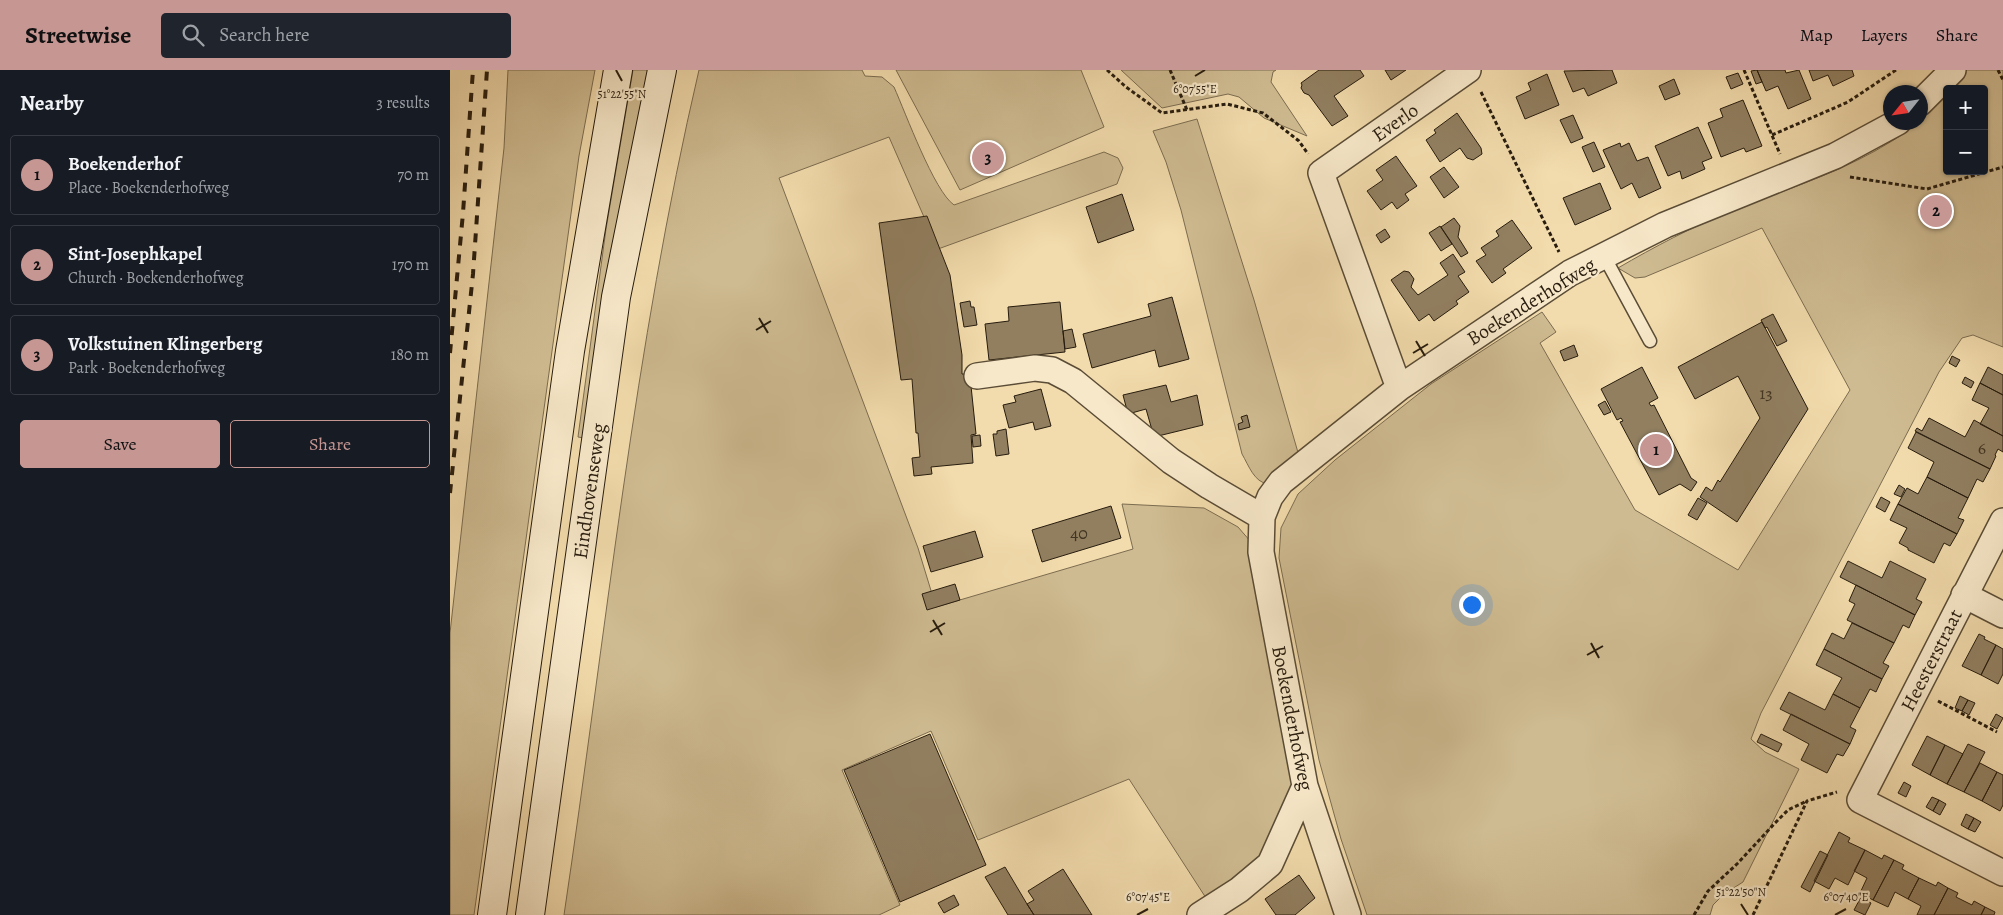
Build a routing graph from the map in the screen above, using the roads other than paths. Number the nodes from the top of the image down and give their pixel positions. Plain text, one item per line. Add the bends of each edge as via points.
1 (618, 70) edge
2 (662, 70) edge
3 (1953, 70) edge
4 (1473, 79) edge
5 (1928, 96) edge
6 (1883, 130) edge
7 (1604, 256) junction
8 (1650, 342) dead end
9 (977, 376) dead end
10 (1399, 388) junction
11 (1262, 517) junction
12 (2003, 521) edge
13 (1964, 595) junction
14 (2003, 615) edge
15 (1305, 786) junction
16 (2003, 873) edge
17 (492, 915) edge
18 (530, 915) edge
19 (1200, 915) edge
20 (1348, 915) edge

1 - 17 main road, Eindhovenseweg via 570,351
2 - 18 main road, Eindhovenseweg via 616,297
3 - 5 street
4 - 10 street, Everlo via 1321,173
6 - 7 street, Boekenderhofweg via 1835,156 1665,226
7 - 8 lane
7 - 10 street, Boekenderhofweg via 1570,273
9 - 11 street via 1036,368 1052,370 1073,382 1170,461
10 - 11 street, Boekenderhofweg via 1281,482 1270,497
11 - 15 street, Boekenderhofweg via 1261,552
12 - 13 street, Heesterstraat
13 - 14 street
13 - 16 street, Heesterstraat via 1860,800
15 - 19 street via 1270,864 1239,890
15 - 20 street, Boekenderhofweg

